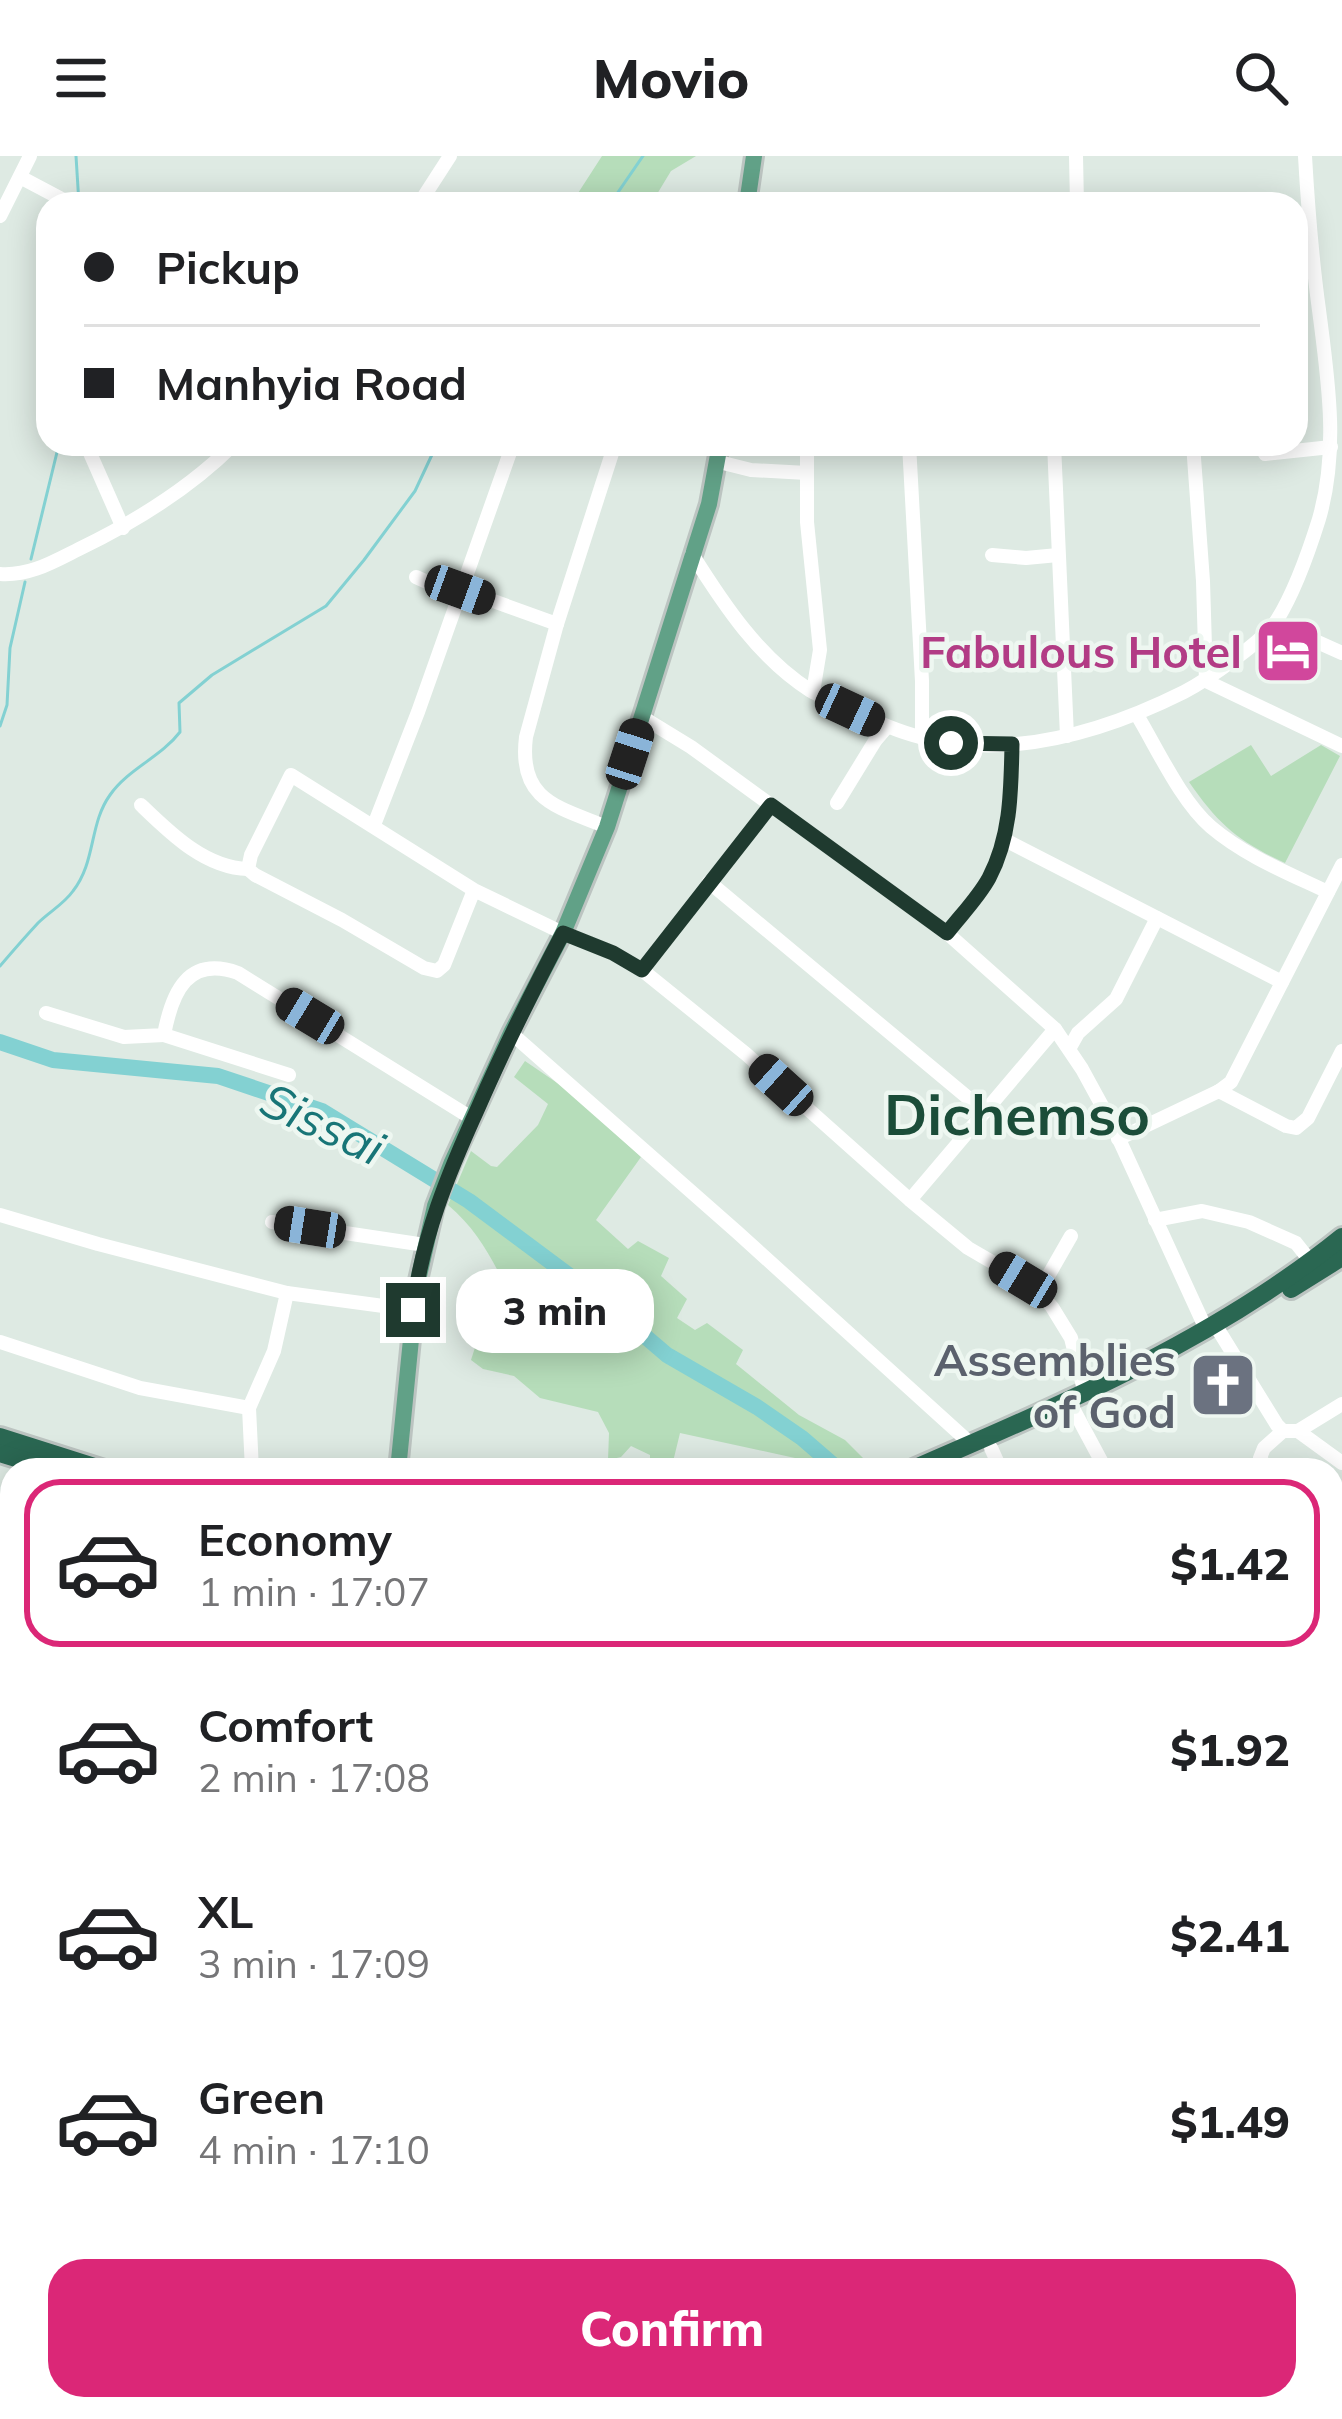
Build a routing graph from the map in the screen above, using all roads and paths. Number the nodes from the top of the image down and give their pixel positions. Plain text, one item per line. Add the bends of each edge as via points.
1 (30, 156) edge
2 (451, 156) edge
3 (754, 156) edge
4 (1076, 156) edge
5 (1305, 156) edge
6 (20, 177) junction
7 (48, 192) edge
8 (427, 192) edge
9 (749, 192) edge
10 (1077, 192) edge
11 (1307, 192) edge
12 (1308, 213) edge
13 (0, 216) edge
14 (1336, 426) edge
15 (1331, 447) junction
16 (1308, 449) edge
17 (91, 456) edge
18 (219, 456) edge
19 (509, 456) edge
20 (611, 456) edge
21 (719, 456) edge
22 (725, 456) edge
23 (807, 456) edge
24 (910, 456) edge
25 (1054, 456) edge
26 (1194, 456) edge
27 (807, 473) junction
28 (123, 528) junction
29 (692, 554) junction
30 (992, 555) dead end
31 (1058, 555) junction
32 (0, 574) edge
33 (416, 578) dead end
34 (459, 593) junction
35 (1275, 623) junction
36 (557, 624) junction
37 (1342, 653) edge
38 (1206, 681) junction
39 (813, 692) junction
40 (1137, 715) junction
41 (642, 717) junction
42 (887, 727) junction
43 (1066, 736) junction
44 (922, 738) junction
45 (1012, 744) junction
46 (1342, 746) edge
47 (837, 803) dead end
48 (771, 805) junction
49 (141, 806) dead end
50 (374, 825) junction
51 (608, 827) junction
52 (1005, 840) junction
53 (1342, 865) edge
54 (248, 868) junction
55 (709, 882) junction
56 (474, 890) junction
57 (1328, 892) junction
58 (1157, 918) junction
59 (563, 933) junction
60 (947, 933) junction
61 (642, 970) junction
62 (1282, 982) junction
63 (46, 1013) dead end
64 (1055, 1030) junction
65 (511, 1033) junction
66 (164, 1035) junction
67 (1069, 1049) junction
68 (1342, 1051) edge
69 (289, 1075) dead end
70 (1219, 1091) junction
71 (985, 1112) junction
72 (473, 1119) junction
73 (1118, 1139) junction
74 (910, 1200) junction
75 (0, 1215) edge
76 (1155, 1220) junction
77 (272, 1222) dead end
78 (1071, 1236) dead end
79 (1342, 1237) edge
80 (424, 1245) junction
81 (1342, 1257) edge
82 (1311, 1262) junction
83 (1039, 1292) junction
84 (287, 1293) junction
85 (413, 1310) junction
86 (1212, 1329) junction
87 (0, 1342) edge
88 (1076, 1402) junction
89 (1342, 1404) edge
90 (249, 1408) junction
91 (1290, 1431) junction
92 (0, 1438) edge
93 (981, 1446) junction
94 (65, 1458) edge
95 (251, 1458) edge
96 (399, 1458) edge
97 (946, 1458) edge
98 (960, 1458) edge
99 (991, 1458) edge
100 (1101, 1458) edge
101 (1262, 1458) edge
102 (1334, 1458) edge

1 - 6 street
2 - 8 street
3 - 9 main road
4 - 10 street
5 - 11 street
6 - 7 street
6 - 13 street
12 - 14 street
14 - 15 street
15 - 16 street
15 - 35 street via 1318,521
17 - 28 street
18 - 28 street
19 - 34 street
20 - 36 street
21 - 29 main road
22 - 27 street via 751,470
23 - 27 street
24 - 44 street
25 - 31 street
26 - 38 street
27 - 39 street via 820,650
28 - 32 street via 34,571
29 - 39 street via 759,648
29 - 41 main road
30 - 31 street
31 - 43 street
33 - 34 street
34 - 36 street
34 - 50 street
35 - 37 street
35 - 38 street
36 - 51 street via 526,737 527,774 543,800
38 - 40 street
38 - 46 street
39 - 42 street
40 - 43 street
40 - 57 street via 1209,825
41 - 48 street
41 - 51 main road
42 - 44 street
42 - 47 street
43 - 45 street
44 - 45 street
45 - 52 street
48 - 55 street
48 - 60 street
49 - 54 street via 194,850
50 - 54 street via 291,775
50 - 56 street
51 - 59 main road
52 - 58 street
52 - 60 street via 988,881
53 - 57 street
54 - 56 street via 436,971
55 - 61 street
55 - 71 street
56 - 59 street
57 - 62 street
58 - 62 street
58 - 67 street via 1116,999
59 - 61 street
59 - 65 main road
60 - 64 street
61 - 74 street
62 - 70 street
63 - 66 street via 124,1036
64 - 67 street
64 - 71 street
65 - 72 main road
65 - 93 street
66 - 69 street
66 - 72 street via 182,986 219,966
67 - 73 street
68 - 70 street via 1296,1128
70 - 73 street
71 - 74 street
72 - 80 main road
73 - 76 street
74 - 83 street
75 - 84 street
76 - 82 street via 1202,1211 1249,1222 1296,1243
76 - 86 street
77 - 80 street
78 - 83 street
79 - 82 highway
80 - 85 main road
81 - 86 highway
82 - 86 highway
83 - 88 street via 1072,1338
84 - 85 street
84 - 90 street
85 - 96 main road
86 - 88 highway
86 - 91 street
87 - 90 street via 140,1388
88 - 93 highway
88 - 100 street
89 - 91 street
90 - 95 street
91 - 101 street
91 - 102 street
92 - 94 highway
93 - 97 highway
93 - 98 highway
93 - 99 street

